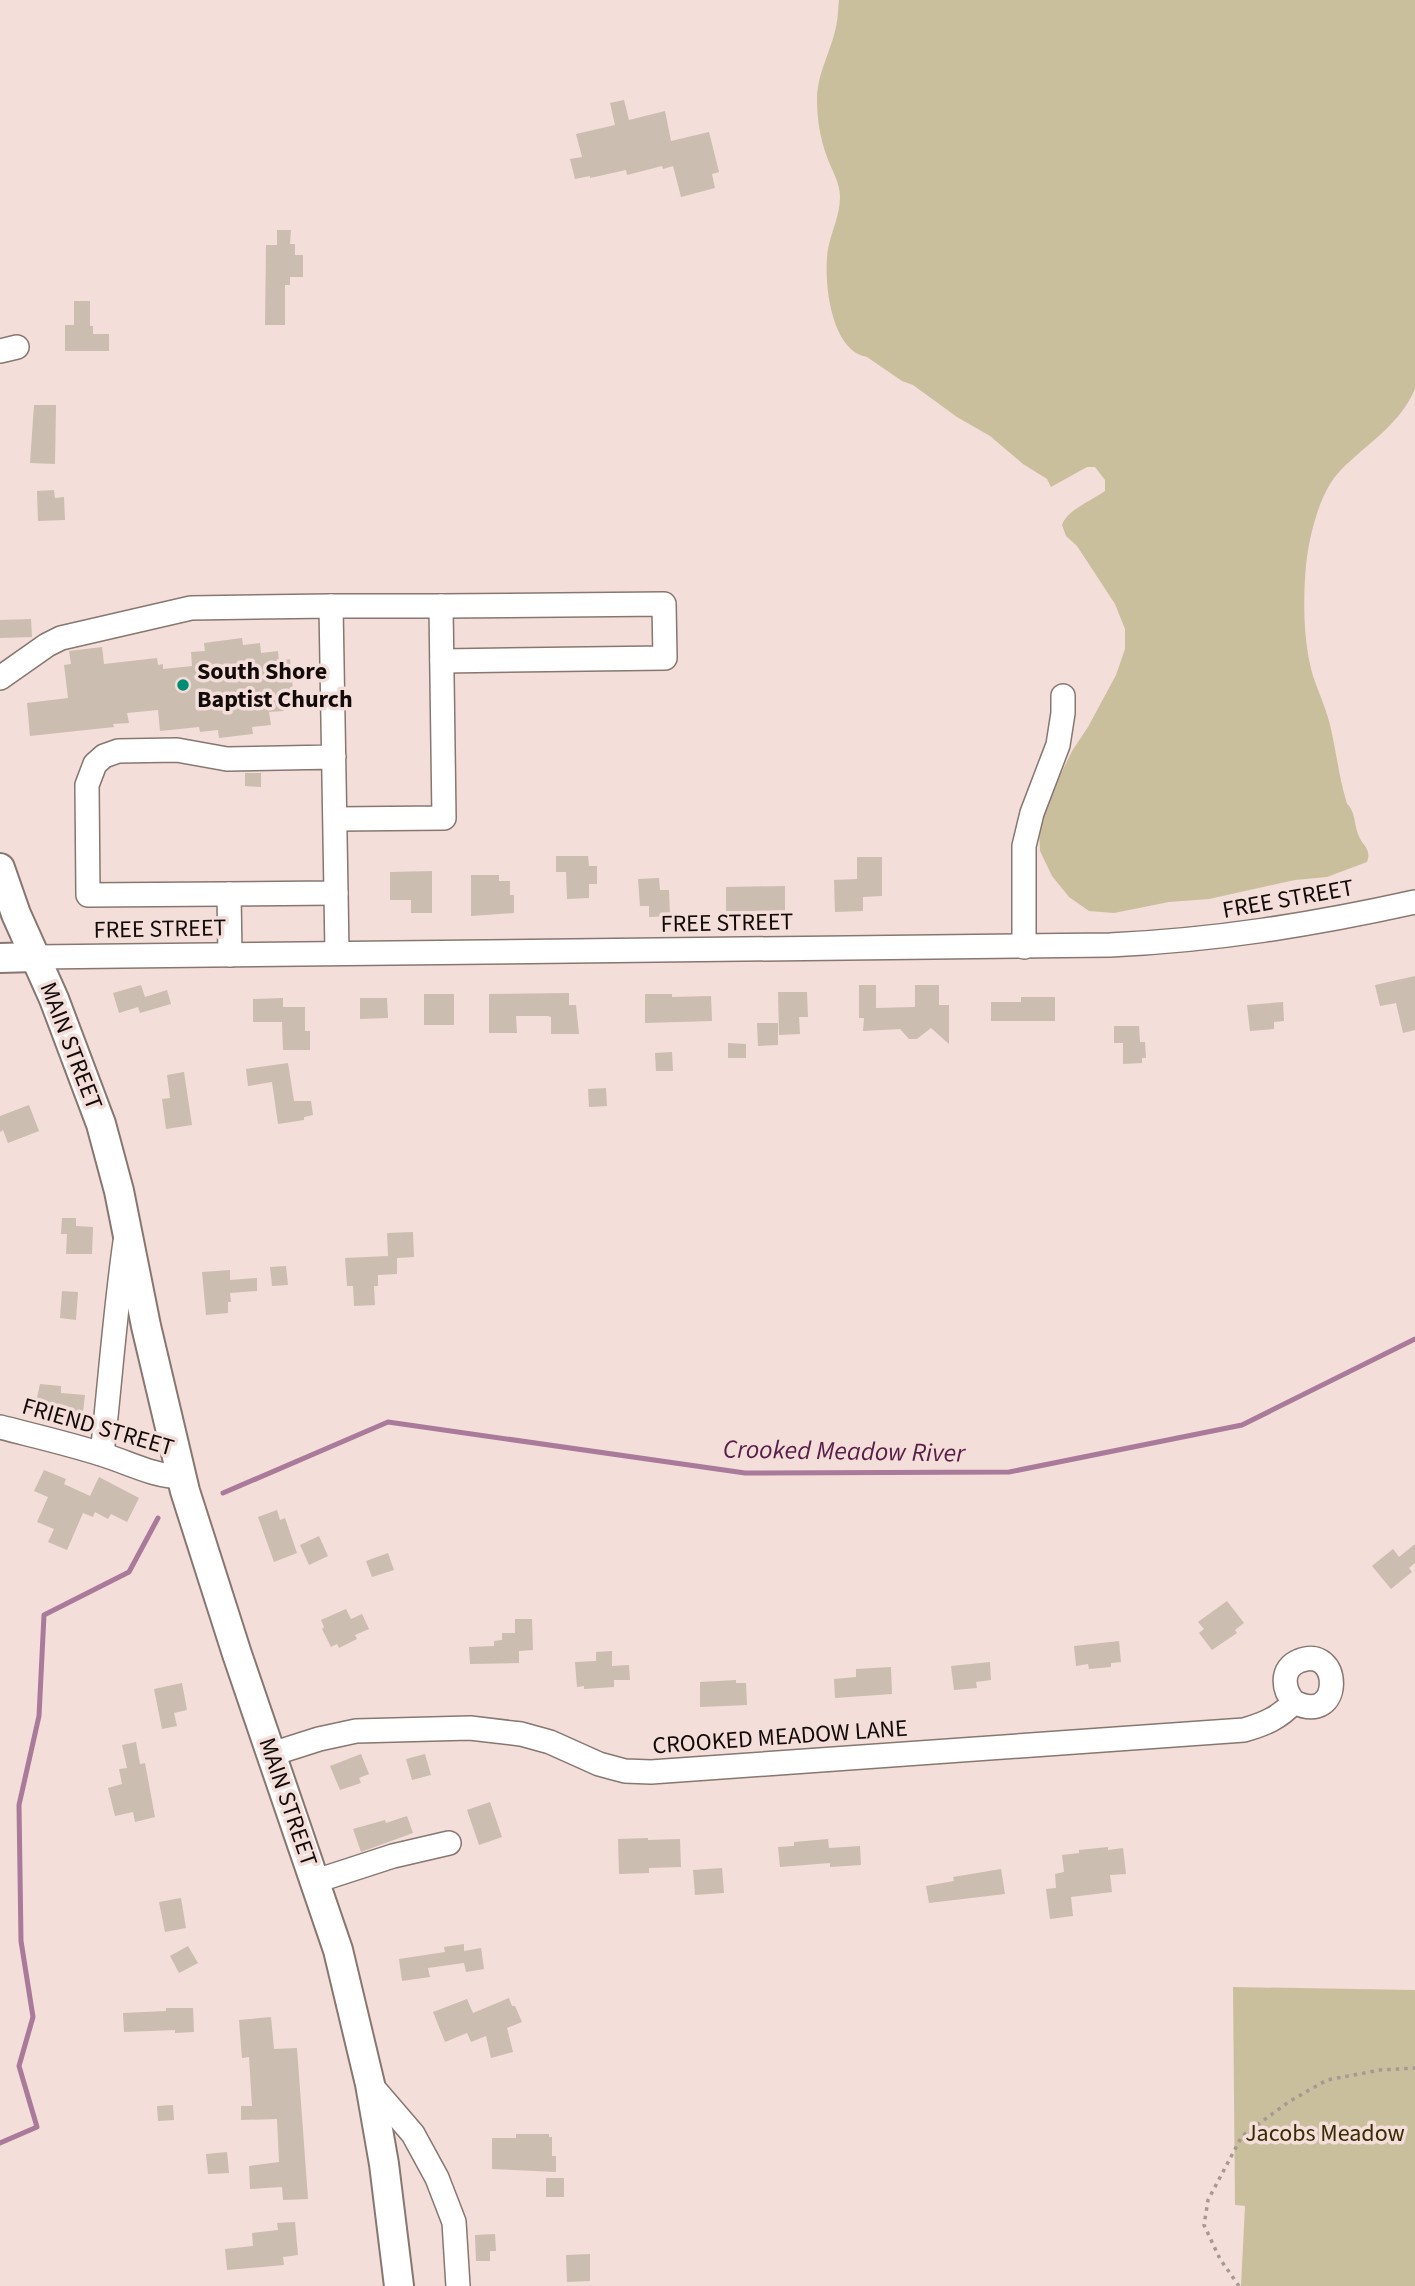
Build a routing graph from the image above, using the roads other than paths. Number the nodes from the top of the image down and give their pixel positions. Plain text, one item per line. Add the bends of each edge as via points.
1 (331, 606) junction
2 (441, 606) junction
3 (442, 660) junction
4 (0, 678) edge
5 (1063, 696) dead end
6 (334, 757) junction
7 (335, 819) junction
8 (0, 868) edge
9 (335, 893) junction
10 (229, 894) junction
11 (1415, 902) edge
12 (1024, 947) junction
13 (337, 953) junction
14 (230, 955) junction
15 (35, 957) junction
16 (0, 958) edge
17 (127, 1229) junction
18 (146, 1326) junction
19 (114, 1346) junction
20 (0, 1427) edge
21 (102, 1454) junction
22 (182, 1477) junction
23 (1294, 1702) dead end
24 (272, 1755) junction
25 (450, 1843) dead end
26 (316, 1881) junction
27 (370, 2084) junction
28 (400, 2286) edge
29 (458, 2286) edge

1 - 2 street
1 - 4 street via 191,608 61,638
1 - 6 street
2 - 3 street
2 - 3 street via 664,604 665,658
3 - 7 street via 444,818
5 - 12 street via 1058,745 1024,846
6 - 7 street
6 - 10 street via 227,759 177,750 141,750 118,751 95,764 87,785 88,895
7 - 9 street
8 - 15 main road, MAIN STREET
9 - 10 street
9 - 13 street
10 - 14 street
11 - 12 street, FREE STREET via 1224,937
12 - 13 street, FREE STREET
13 - 14 street, FREE STREET
14 - 15 street, FREE STREET
15 - 16 main road
15 - 17 main road, MAIN STREET via 101,1124
17 - 18 main road, MAIN STREET
17 - 19 street, MAIN STREET
18 - 19 street via 120,1335
18 - 22 main road, MAIN STREET
19 - 21 street, MAIN STREET
20 - 21 street, FRIEND STREET
21 - 22 street, FRIEND STREET via 144,1471
22 - 24 main road, MAIN STREET
23 - 24 street, CROOKED MEADOW LANE via 1281,1715 1244,1730 651,1772 625,1771 550,1742 482,1729 356,1731
24 - 26 main road, MAIN STREET
25 - 26 street
26 - 27 main road, MAIN STREET via 351,1996
27 - 28 main road, MAIN STREET
27 - 29 street via 414,2134 437,2178 454,2222

